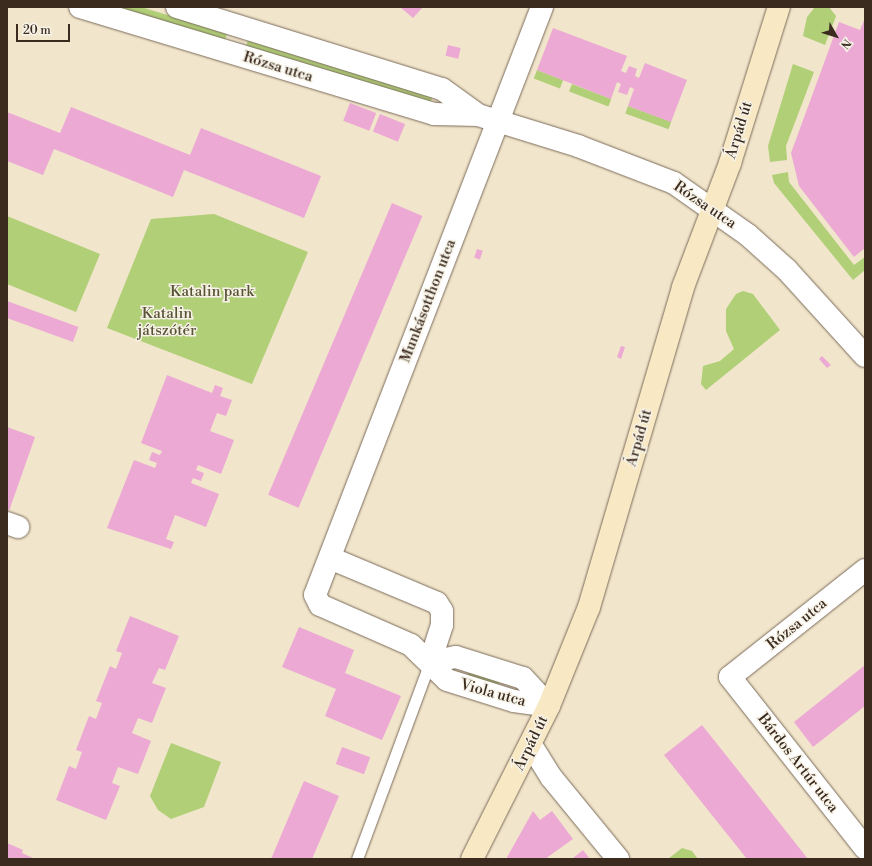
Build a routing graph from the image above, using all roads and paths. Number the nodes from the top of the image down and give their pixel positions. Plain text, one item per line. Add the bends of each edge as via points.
1 (80, 7) edge
2 (177, 7) edge
3 (542, 7) edge
4 (779, 7) edge
5 (487, 118) junction
6 (712, 207) junction
7 (865, 356) edge
8 (330, 558) junction
9 (865, 570) edge
10 (431, 657) junction
11 (730, 677) joint
12 (549, 706) junction
13 (531, 745) junction
14 (865, 848) edge
15 (357, 859) edge
16 (472, 859) edge
17 (618, 859) edge

1 - 5 street, Rózsa utca via 434,114
2 - 5 street, Rózsa utca via 442,89
3 - 5 street, Munkásotthon utca
4 - 6 main road, Árpád út via 730,163
5 - 6 street, Rózsa utca via 641,169 674,183
5 - 8 street, Munkásotthon utca
6 - 7 street, Rózsa utca via 786,270
6 - 12 main road, Árpád út via 683,287 589,607
8 - 10 street via 437,603 443,618
8 - 10 street, Munkásotthon utca via 316,595 320,605 411,645
9 - 11 street, Rózsa utca
10 - 12 street, Viola utca via 456,657 523,678
10 - 15 lane
11 - 14 street, Bárdos Artúr utca
12 - 13 main road, Árpád út
13 - 16 main road, Árpád út
13 - 17 street via 551,777

